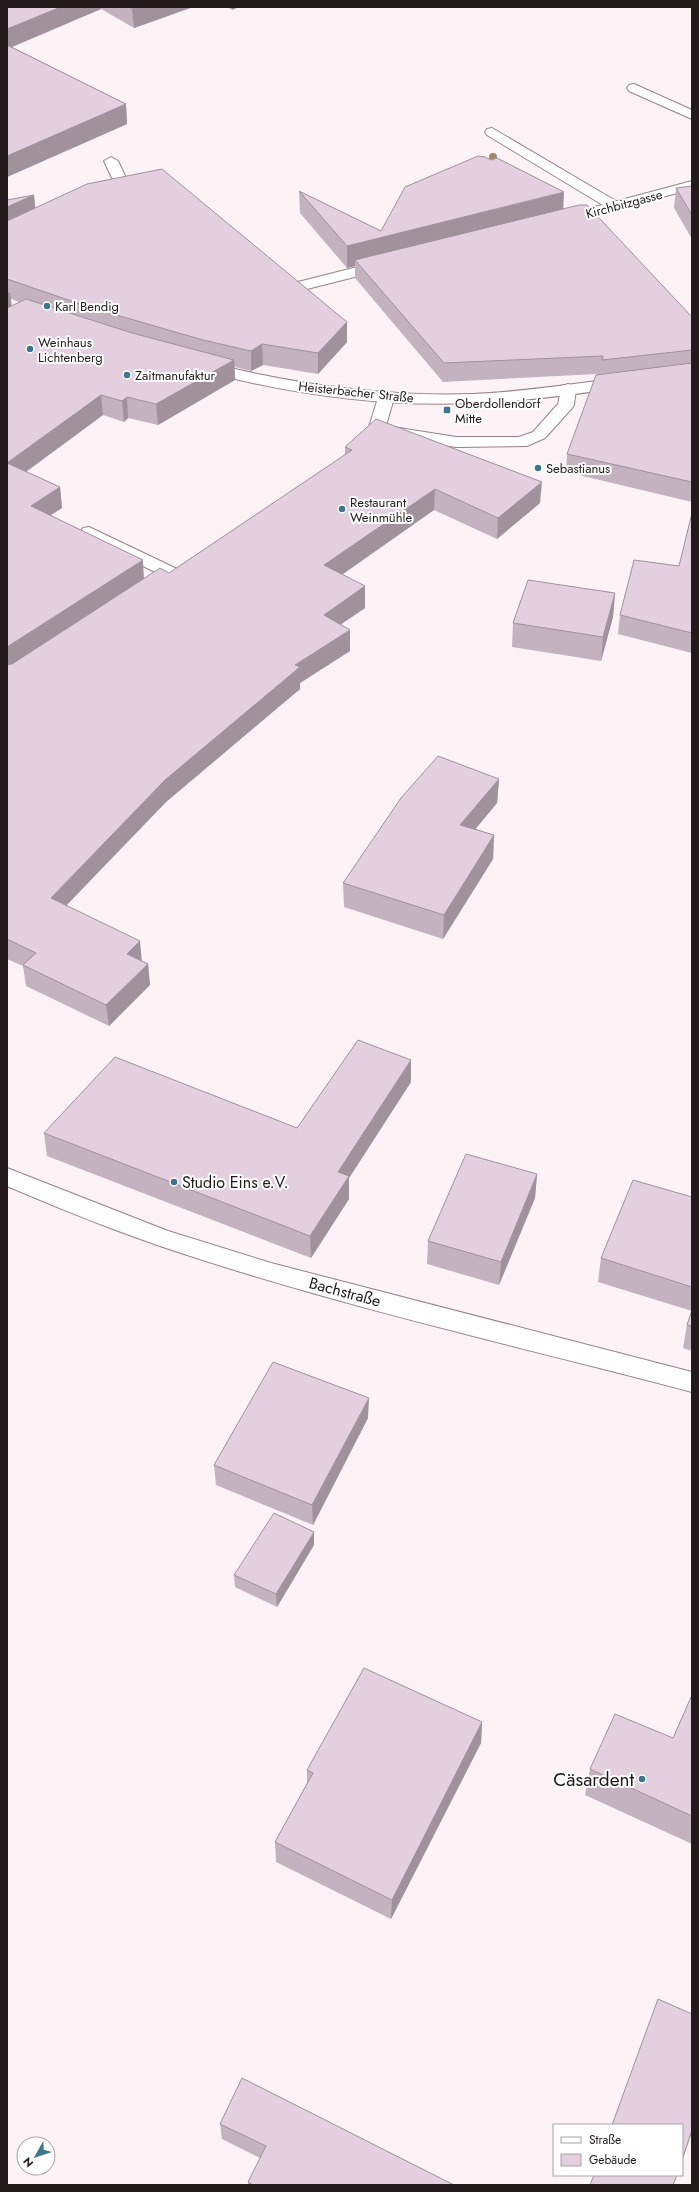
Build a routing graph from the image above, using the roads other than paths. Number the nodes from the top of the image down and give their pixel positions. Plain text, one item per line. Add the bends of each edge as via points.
1 (634, 88) dead end
2 (692, 115) edge
3 (492, 132) dead end
4 (111, 161) dead end
5 (692, 186) edge
6 (82, 200) edge
7 (616, 207) junction
8 (554, 222) edge
9 (399, 261) edge
10 (299, 286) edge
11 (192, 364) edge
12 (636, 381) edge
13 (568, 389) junction
14 (386, 398) junction
15 (376, 429) junction
16 (346, 455) edge
17 (89, 532) edge
18 (171, 573) edge
19 (7, 1177) edge
20 (692, 1382) edge

1 - 2 street
3 - 7 street
4 - 6 street via 121,182
5 - 7 street, Kirchbitzgasse
7 - 8 street, Kirchbitzgasse
9 - 10 street
11 - 14 street, Heisterbacher Straße via 321,391
12 - 13 street, Heisterbacher Straße
13 - 14 street, Heisterbacher Straße via 453,399
13 - 15 street via 566,405 539,435 521,442 456,442
14 - 15 street
15 - 16 street
17 - 18 street
19 - 20 street, Bachstraße via 132,1226 218,1256 447,1320 598,1356

